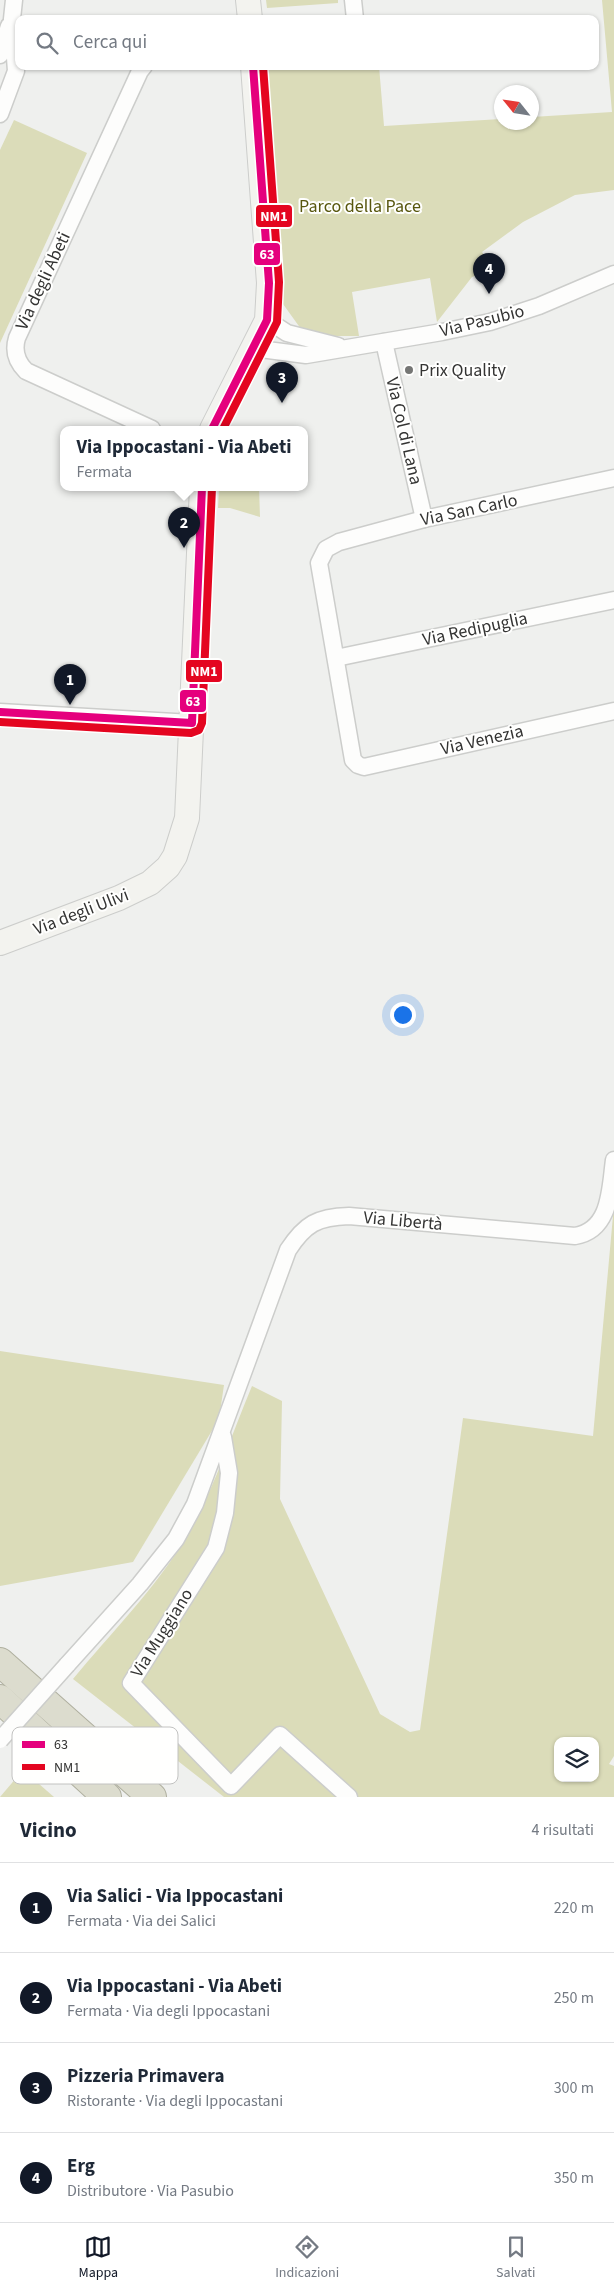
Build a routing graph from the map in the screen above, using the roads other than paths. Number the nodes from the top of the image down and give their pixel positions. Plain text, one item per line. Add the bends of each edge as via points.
1 (14, 0) edge
2 (248, 0) edge
3 (353, 0) edge
4 (250, 15) edge
5 (355, 15) edge
6 (12, 19) junction
7 (0, 55) edge
8 (15, 58) edge
9 (16, 70) edge
10 (141, 70) edge
11 (253, 70) edge
12 (0, 114) edge
13 (614, 274) edge
14 (267, 320) junction
15 (384, 342) junction
16 (252, 348) junction
17 (345, 348) junction
18 (145, 426) edge
19 (213, 426) edge
20 (614, 478) edge
21 (202, 491) edge
22 (424, 519) junction
23 (614, 600) edge
24 (336, 658) junction
25 (614, 711) edge
26 (0, 712) edge
27 (192, 723) junction
28 (0, 943) edge
29 (614, 1160) edge
30 (222, 1435) junction
31 (0, 1662) edge
32 (0, 1699) edge
33 (31, 1727) edge
34 (73, 1727) edge
35 (174, 1727) edge
36 (178, 1731) edge
37 (0, 1740) edge
38 (94, 1784) edge
39 (137, 1784) edge
40 (108, 1797) edge
41 (152, 1797) edge
42 (349, 1797) edge

1 - 6 street
2 - 4 street
3 - 5 street
6 - 7 street
6 - 8 street
9 - 12 street
10 - 18 street, Via degli Abeti via 17,338 15,349 18,361 26,371
11 - 14 street via 269,283
13 - 15 street, Via Pasubio via 490,322
14 - 16 street
14 - 17 street via 287,333
15 - 17 street, Via Pasubio
15 - 22 street, Via Col di Lana
16 - 17 street, Via Pasubio via 306,355
16 - 19 street
20 - 22 street, Via San Carlo
21 - 27 street
22 - 24 street, Via San Carlo via 339,542 326,549 319,563
23 - 24 street, Via Redipuglia
24 - 25 street, Via Venezia via 353,760 364,767
26 - 27 street
27 - 28 street, Via degli Ulivi via 187,818 175,856 159,876 119,898
29 - 30 street, Via Libertà via 609,1202 602,1218 595,1227 575,1236 349,1216 321,1219 311,1224 288,1250
30 - 35 street, Via Muggiano via 229,1473 225,1513 216,1548 131,1683
30 - 37 street, bridge via 195,1504 176,1539 140,1584
31 - 34 highway
32 - 33 highway
36 - 42 street, Via Muggiano via 231,1786 280,1735
38 - 40 highway
39 - 41 highway

